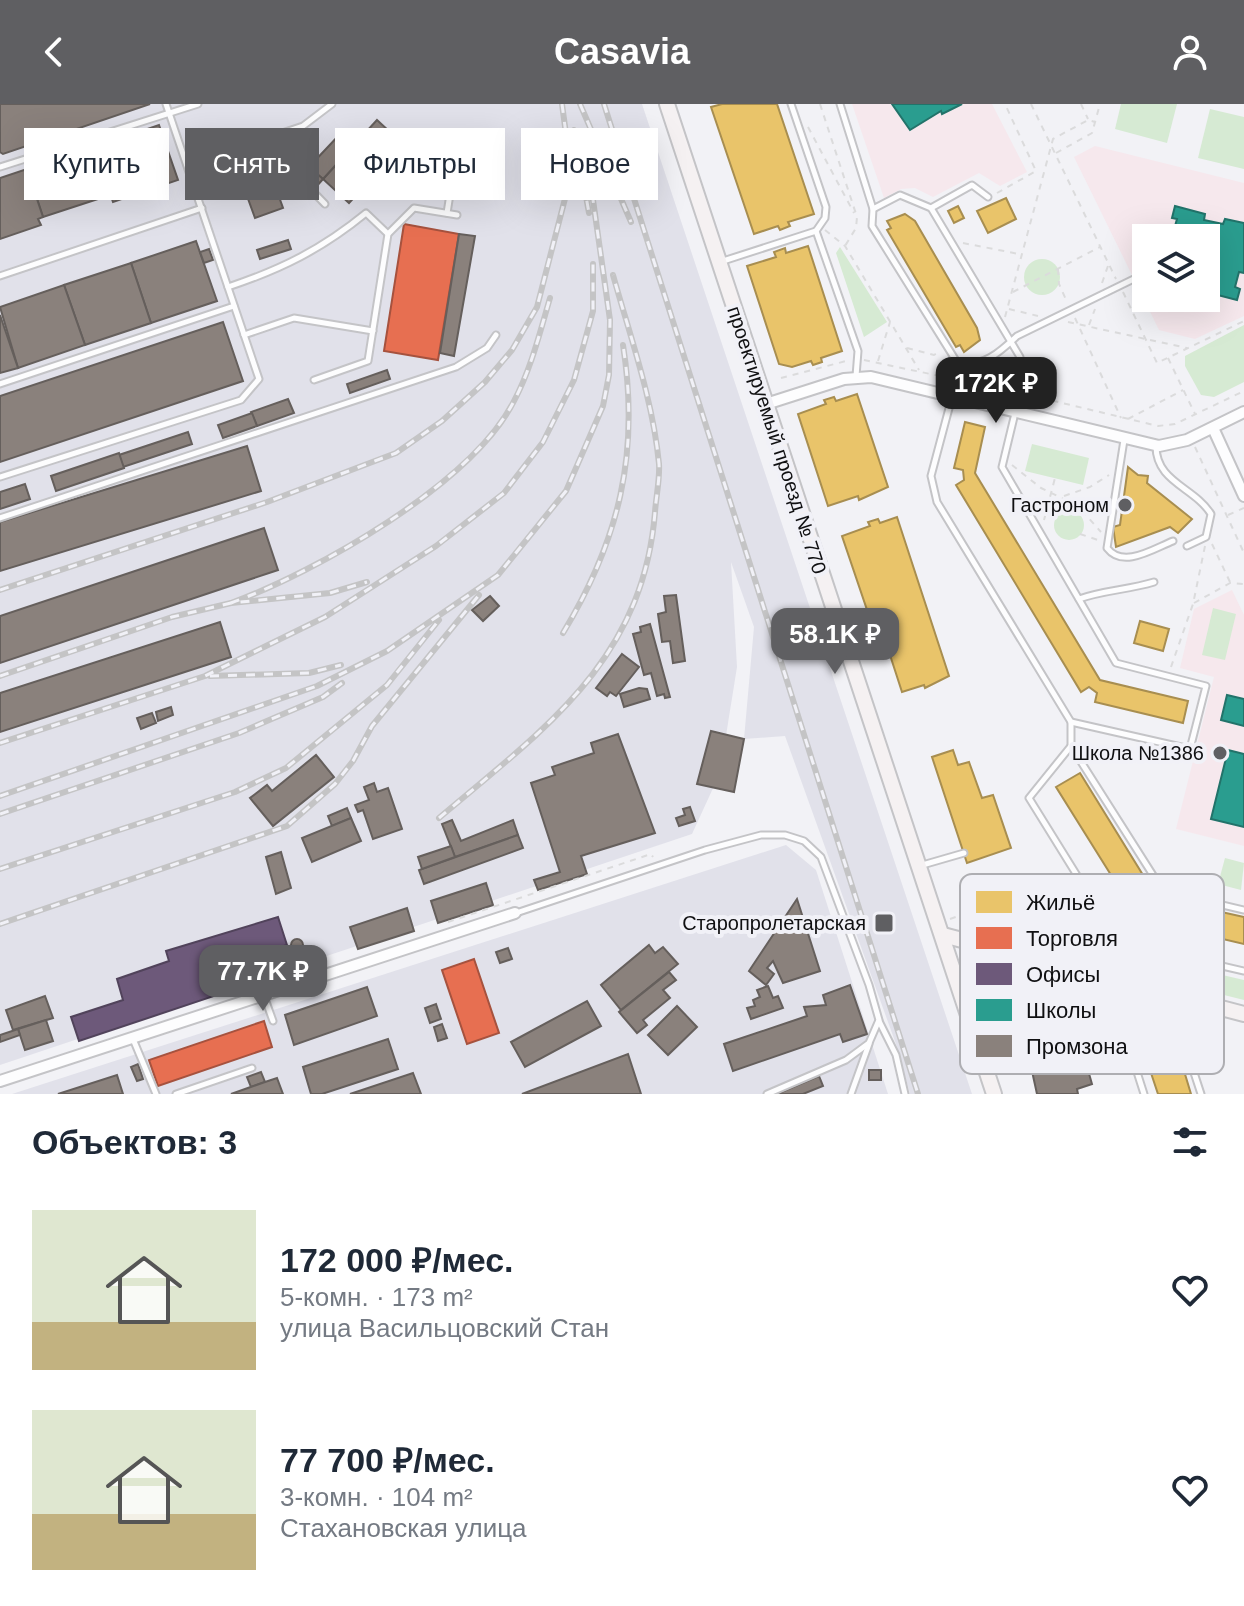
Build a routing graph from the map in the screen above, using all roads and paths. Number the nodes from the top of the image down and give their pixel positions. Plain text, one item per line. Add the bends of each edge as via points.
1 (166, 104) edge
2 (198, 104) edge
3 (332, 104) edge
4 (667, 104) edge
5 (791, 104) edge
6 (820, 104) edge
7 (840, 104) edge
8 (1005, 104) edge
9 (1031, 104) edge
10 (1081, 104) edge
11 (1100, 104) edge
12 (169, 113) junction
13 (1088, 120) junction
14 (1095, 122) junction
15 (297, 128) edge
16 (809, 128) dead end
17 (1051, 145) junction
18 (1055, 153) junction
19 (185, 159) edge
20 (0, 167) edge
21 (1034, 173) junction
22 (1040, 182) junction
23 (988, 197) joint
24 (319, 198) edge
25 (199, 200) edge
26 (449, 200) edge
27 (325, 204) dead end
28 (202, 208) junction
29 (931, 208) junction
30 (873, 209) junction
31 (447, 213) junction
32 (457, 215) dead end
33 (857, 217) junction
34 (819, 229) junction
35 (388, 234) junction
36 (950, 240) junction
37 (845, 246) junction
38 (1101, 247) junction
39 (1021, 255) junction
40 (719, 262) junction
41 (1058, 269) junction
42 (0, 276) edge
43 (1132, 280) edge
44 (1120, 286) junction
45 (228, 287) junction
46 (1012, 293) junction
47 (234, 306) junction
48 (1007, 309) junction
49 (1071, 310) junction
50 (1053, 319) junction
51 (1244, 321) edge
52 (890, 322) junction
53 (1000, 324) junction
54 (1078, 324) junction
55 (373, 331) junction
56 (244, 335) junction
57 (496, 335) dead end
58 (1145, 339) junction
59 (1011, 341) junction
60 (905, 347) junction
61 (947, 347) junction
62 (1188, 348) junction
63 (1168, 358) junction
64 (877, 363) dead end
65 (920, 372) dead end
66 (856, 376) junction
67 (314, 380) dead end
68 (0, 384) edge
69 (1183, 390) junction
70 (952, 397) junction
71 (766, 404) junction
72 (1244, 412) edge
73 (1015, 413) junction
74 (1195, 415) dead end
75 (1122, 419) dead end
76 (1186, 419) dead end
77 (1126, 420) dead end
78 (1213, 428) junction
79 (1192, 438) junction
80 (1124, 440) junction
81 (1156, 446) junction
82 (1005, 453) junction
83 (1120, 466) junction
84 (0, 477) edge
85 (1055, 478) dead end
86 (1051, 492) junction
87 (1063, 496) junction
88 (1244, 496) edge
89 (1244, 508) edge
90 (1227, 515) junction
91 (0, 518) edge
92 (1040, 533) junction
93 (1080, 534) dead end
94 (1206, 537) junction
95 (1173, 541) dead end
96 (1107, 542) junction
97 (1187, 546) dead end
98 (1244, 553) edge
99 (1154, 582) dead end
100 (1230, 583) junction
101 (1244, 584) edge
102 (1079, 599) junction
103 (1193, 604) junction
104 (1168, 676) junction
105 (1071, 722) junction
106 (1071, 746) junction
107 (964, 853) dead end
108 (919, 866) junction
109 (1076, 874) edge
110 (1152, 874) edge
111 (1224, 905) edge
112 (1244, 910) edge
113 (515, 913) joint
114 (943, 935) junction
115 (960, 939) edge
116 (1224, 966) edge
117 (1244, 971) edge
118 (960, 988) edge
119 (264, 995) junction
120 (1224, 1009) edge
121 (1244, 1014) edge
122 (879, 1020) junction
123 (273, 1021) dead end
124 (133, 1038) junction
125 (869, 1043) junction
126 (252, 1068) dead end
127 (988, 1074) edge
128 (1138, 1074) edge
129 (1194, 1074) edge
130 (0, 1081) edge
131 (156, 1094) edge
132 (176, 1094) edge
133 (767, 1094) edge
134 (851, 1094) edge
135 (905, 1094) edge
136 (994, 1094) edge
137 (1144, 1094) edge
138 (1201, 1094) edge

1 - 12 lane
2 - 12 lane
3 - 15 lane
4 - 40 street, проектируемый проезд № 770
5 - 34 lane via 826,207
6 - 33 path
7 - 30 lane
8 - 21 path
9 - 17 path
10 - 13 path
11 - 14 path
12 - 19 lane
12 - 20 lane
13 - 14 path
13 - 17 path
14 - 18 path via 1092,133
16 - 33 path
17 - 18 path
17 - 22 path
18 - 38 path
21 - 22 path
21 - 23 path
22 - 39 path
23 - 29 lane via 972,185
24 - 27 lane
25 - 28 lane
26 - 31 lane
28 - 42 lane
28 - 45 lane
29 - 30 lane via 900,195
29 - 36 lane
30 - 61 lane via 872,226
31 - 32 lane
31 - 35 lane via 414,208
33 - 37 path
34 - 37 path
34 - 40 lane
34 - 66 lane via 858,351
35 - 45 lane via 366,213 282,269
35 - 55 lane
36 - 39 path
36 - 53 lane
37 - 52 path
38 - 41 path
38 - 44 path
39 - 46 path
40 - 71 street, проектируемый проезд № 770
41 - 46 path
41 - 49 path
43 - 44 lane
44 - 49 lane
44 - 58 path
45 - 47 lane
46 - 48 path
47 - 56 lane
47 - 68 lane
48 - 50 path
48 - 53 path
49 - 50 lane
49 - 54 path
50 - 54 path
50 - 59 lane
51 - 62 path
52 - 60 path
52 - 64 path
53 - 59 lane
54 - 58 path
54 - 75 path
55 - 56 lane via 294,318
55 - 67 lane via 368,361
56 - 84 lane via 259,379 241,400
57 - 91 lane via 487,348 456,367
58 - 62 path
58 - 63 path via 1157,363
59 - 61 lane via 975,366 958,364
59 - 73 lane via 1024,371
60 - 61 path via 934,355
60 - 65 path
62 - 63 path
63 - 69 path
66 - 70 street
66 - 71 street
69 - 74 path
69 - 77 path
70 - 73 street
70 - 105 lane via 931,476 937,502
71 - 108 street, проектируемый проезд № 770
72 - 78 street
73 - 80 street
73 - 82 lane
76 - 79 path
78 - 79 street
78 - 88 street
79 - 81 street
79 - 90 path
80 - 81 street
80 - 83 lane
81 - 94 lane via 1162,470 1211,514
82 - 86 path via 1018,471
82 - 92 lane via 1002,467
83 - 87 path via 1090,487
83 - 96 lane
85 - 86 path
86 - 87 path
86 - 92 path
87 - 96 path via 1086,513
89 - 90 path
90 - 98 path
92 - 102 lane
93 - 96 path
94 - 97 lane
94 - 100 path via 1220,555
94 - 103 path
95 - 96 lane via 1126,559 1112,555
99 - 102 lane
100 - 101 path
100 - 103 path
102 - 104 lane via 1116,663
103 - 104 path
104 - 105 lane via 1206,686 1190,749
105 - 106 lane
106 - 109 lane via 1029,798
106 - 110 lane
107 - 108 lane
108 - 114 street, проектируемый проезд № 770
111 - 112 lane
113 - 119 street
113 - 122 lane via 705,850 761,835 785,835 804,841 821,857
114 - 115 street
114 - 118 street, проектируемый проезд № 770
116 - 117 lane
119 - 123 lane
119 - 124 street
120 - 121 street
122 - 125 lane
122 - 135 lane via 896,1055
124 - 130 street
124 - 131 lane
125 - 133 lane via 846,1060
125 - 134 lane
126 - 132 lane
127 - 136 street, проектируемый проезд № 770
128 - 137 lane
129 - 138 lane

